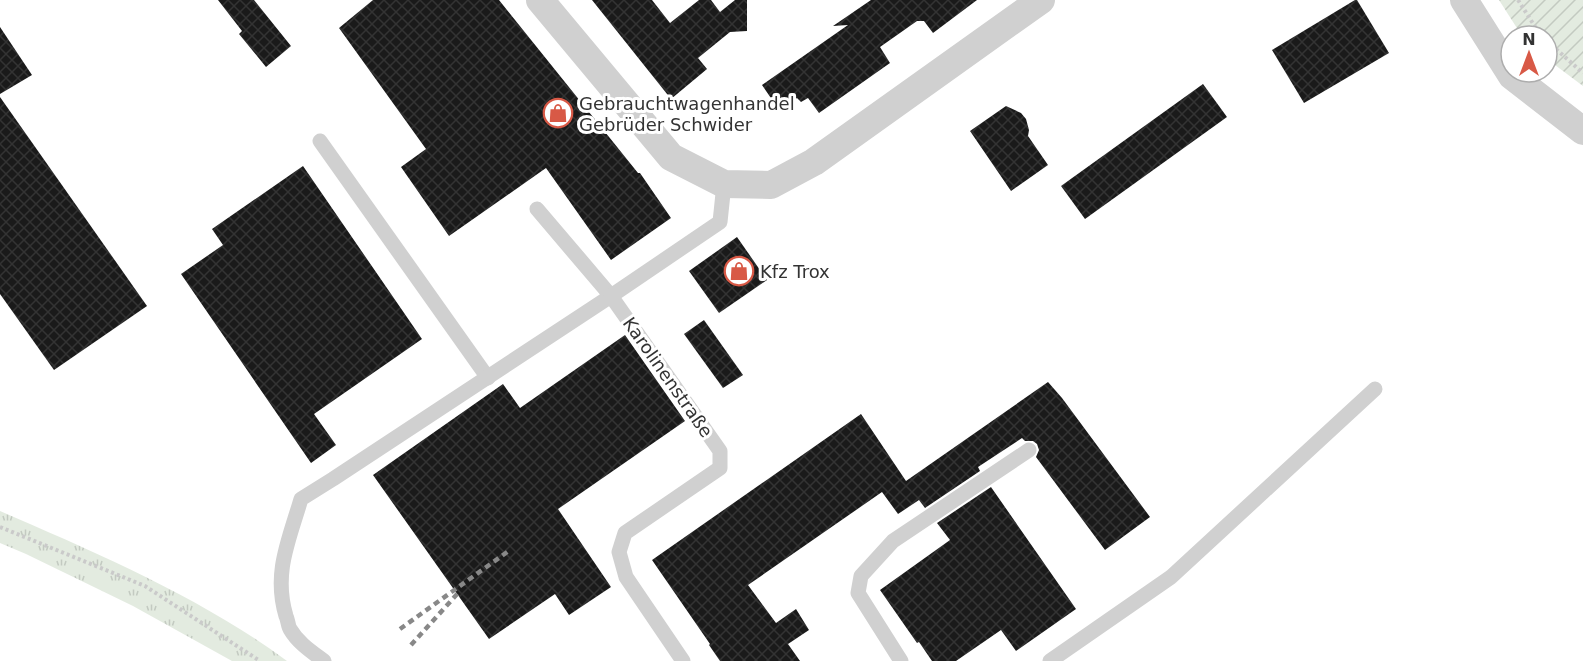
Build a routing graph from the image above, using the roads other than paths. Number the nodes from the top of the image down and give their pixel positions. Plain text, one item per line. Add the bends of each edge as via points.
1 (540, 0) edge
2 (1041, 0) edge
3 (1464, 0) edge
4 (1583, 131) edge
5 (320, 141) dead end
6 (724, 184) junction
7 (537, 209) dead end
8 (611, 296) junction
9 (488, 378) junction
10 (1376, 388) dead end
11 (1029, 450) dead end
12 (324, 661) edge
13 (683, 661) edge
14 (901, 661) edge
15 (1050, 661) edge

1 - 6 street via 671,157
2 - 6 street via 814,162 771,185
3 - 4 street via 1512,76
5 - 9 lane
6 - 8 lane via 720,222
7 - 8 lane
8 - 9 lane
8 - 13 lane, Karolinenstraße via 720,451 720,468 625,533 619,552 626,577
9 - 12 lane via 301,499 281,565 282,603 290,629
10 - 15 lane via 1171,577
11 - 14 lane via 893,541 861,576 858,593

